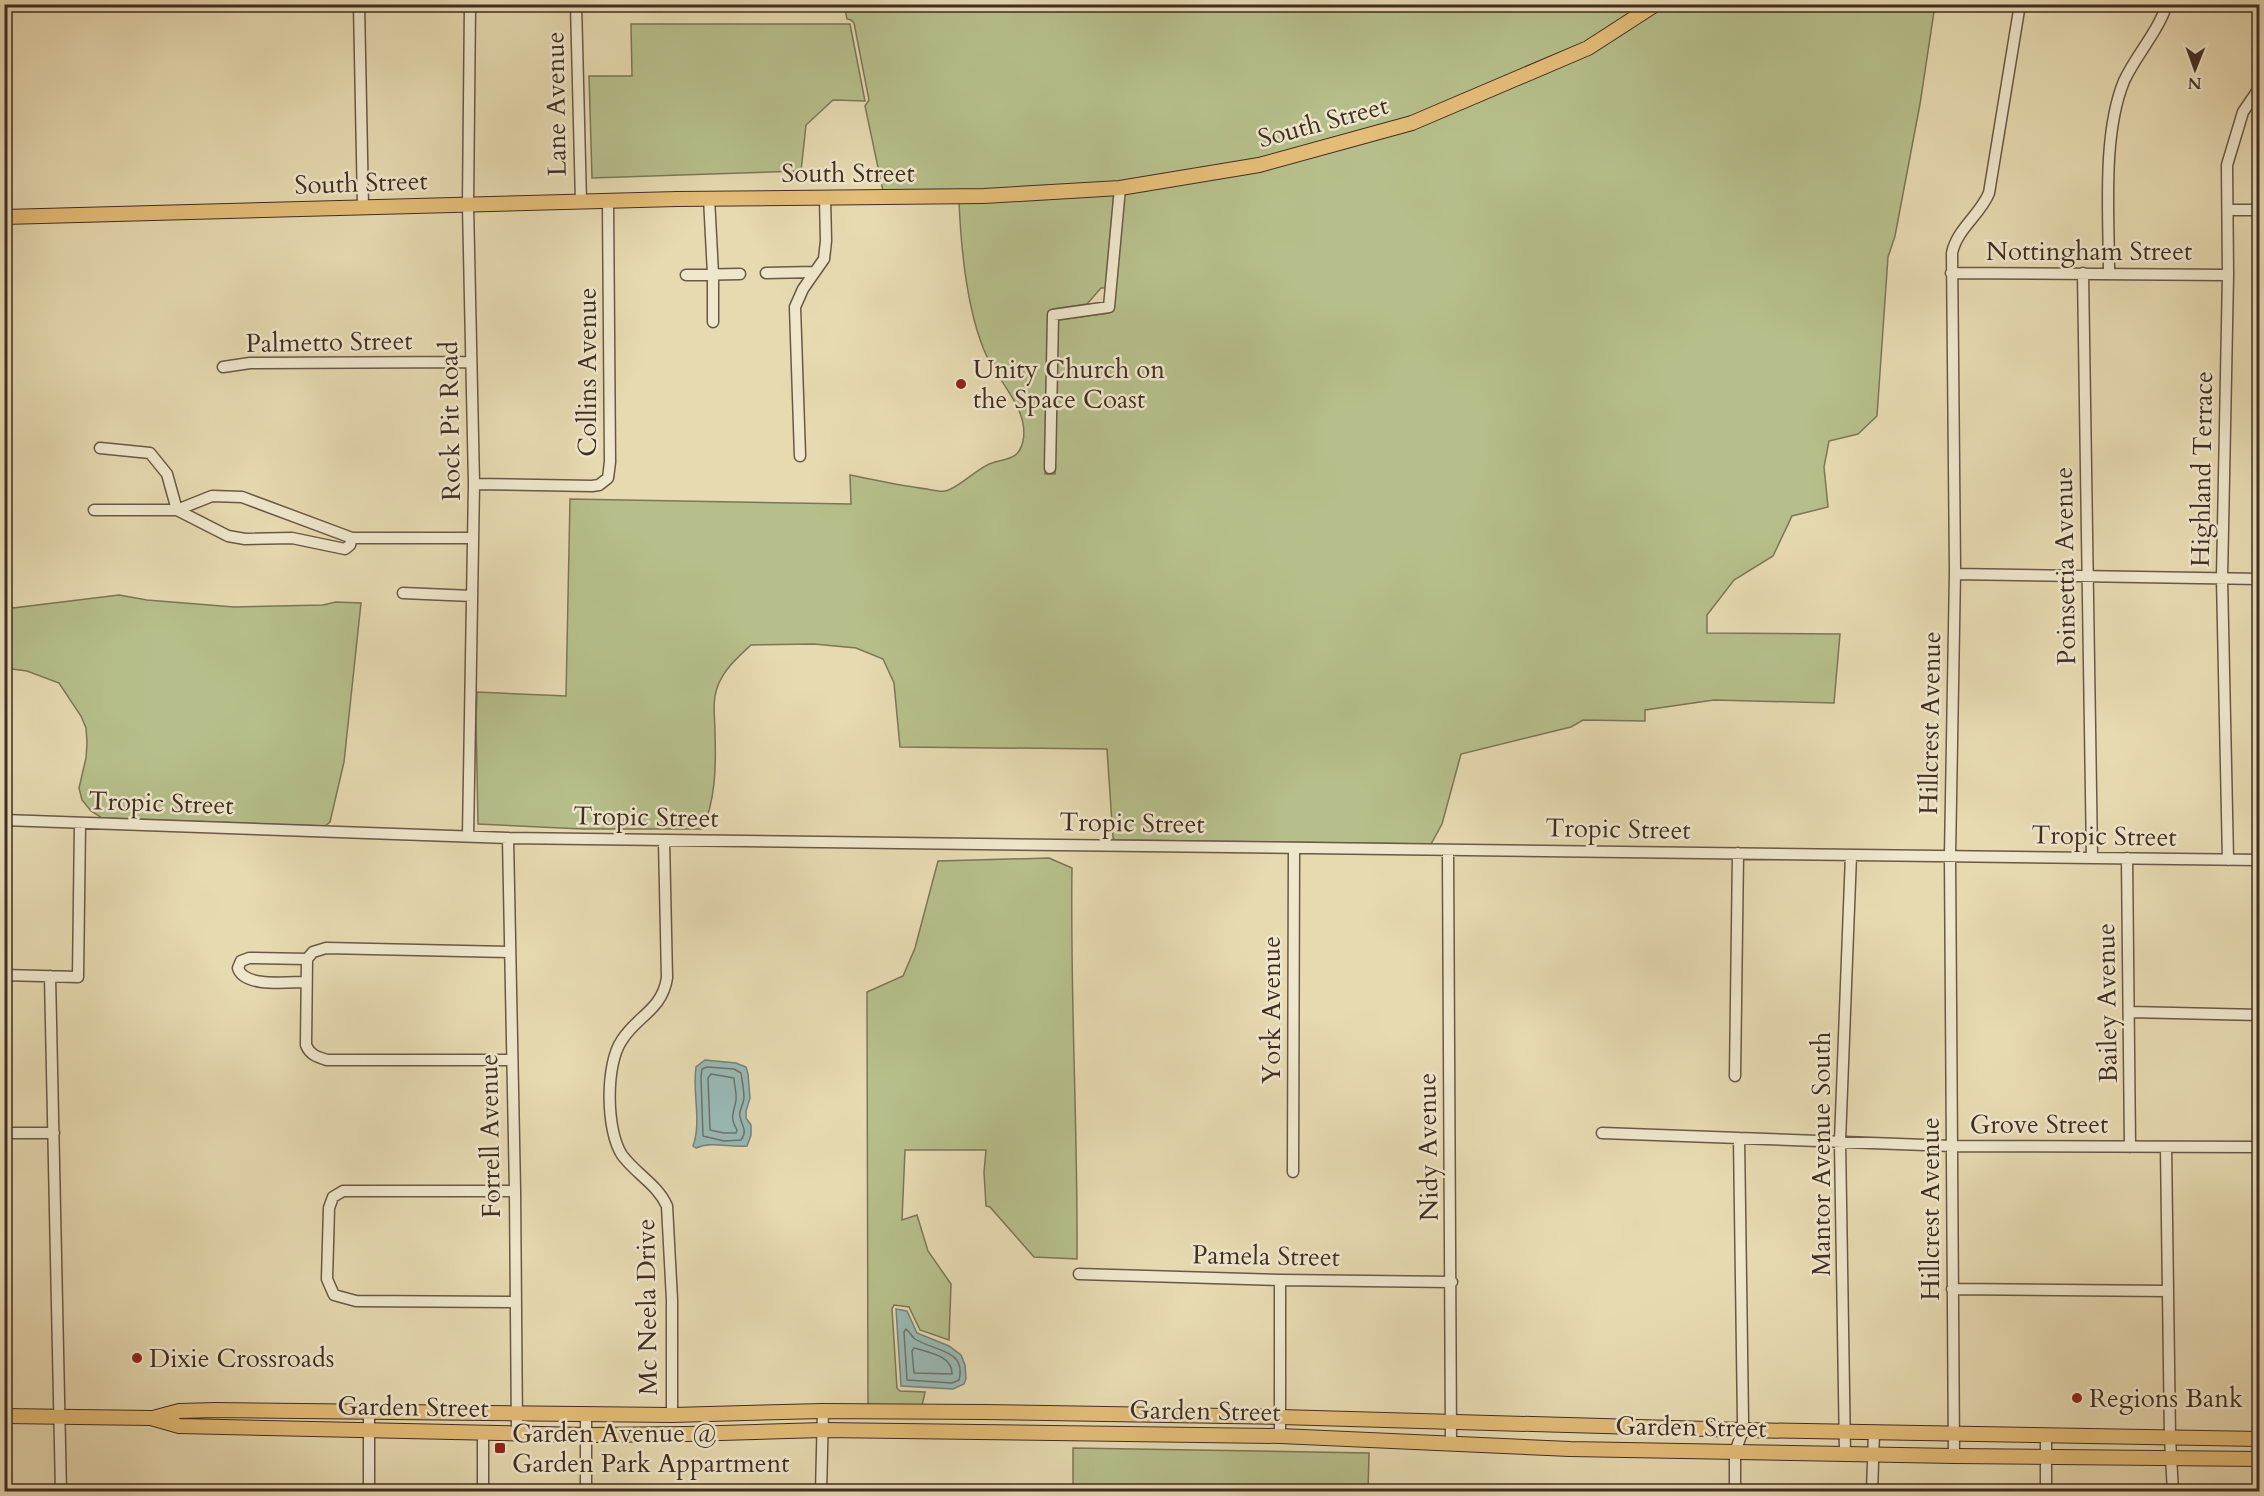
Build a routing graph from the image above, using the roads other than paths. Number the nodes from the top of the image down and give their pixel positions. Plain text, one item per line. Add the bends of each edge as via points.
1 (359, 4) edge
2 (470, 4) edge
3 (576, 4) edge
4 (1656, 4) edge
5 (2020, 4) edge
6 (2167, 4) edge
7 (2259, 87) edge
8 (1120, 188) junction
9 (825, 197) junction
10 (709, 198) junction
11 (608, 201) junction
12 (581, 202) junction
13 (468, 205) junction
14 (363, 207) junction
15 (2228, 210) junction
16 (2259, 210) edge
17 (4, 217) edge
18 (815, 272) junction
19 (766, 273) dead end
20 (1951, 273) junction
21 (2083, 273) junction
22 (2109, 273) junction
23 (713, 274) junction
24 (740, 274) dead end
25 (2228, 274) junction
26 (686, 275) dead end
27 (712, 322) dead end
28 (471, 362) junction
29 (223, 368) dead end
30 (100, 448) dead end
31 (800, 456) dead end
32 (1050, 468) dead end
33 (474, 484) junction
34 (94, 510) dead end
35 (177, 510) junction
36 (352, 538) junction
37 (473, 538) junction
38 (1955, 574) junction
39 (2088, 577) junction
40 (2222, 578) junction
41 (2259, 579) edge
42 (403, 593) dead end
43 (472, 596) junction
44 (4, 820) edge
45 (80, 823) junction
46 (468, 836) junction
47 (507, 838) junction
48 (664, 841) junction
49 (1294, 848) junction
50 (1448, 850) junction
51 (1738, 853) junction
52 (1851, 855) junction
53 (1950, 856) junction
54 (2092, 858) junction
55 (2127, 858) junction
56 (2228, 860) junction
57 (2259, 860) edge
58 (509, 952) junction
59 (307, 959) junction
60 (4, 975) edge
61 (50, 976) junction
62 (306, 982) junction
63 (2130, 1012) junction
64 (2259, 1015) edge
65 (511, 1059) junction
66 (1735, 1076) dead end
67 (4, 1133) edge
68 (54, 1133) junction
69 (1602, 1133) dead end
70 (1739, 1138) junction
71 (1840, 1141) junction
72 (1952, 1146) junction
73 (2130, 1147) junction
74 (2166, 1147) junction
75 (2259, 1147) edge
76 (1293, 1172) dead end
77 (515, 1191) junction
78 (1079, 1274) dead end
79 (1280, 1280) junction
80 (1452, 1282) junction
81 (1952, 1289) junction
82 (2168, 1291) junction
83 (516, 1302) junction
84 (823, 1411) junction
85 (369, 1412) junction
86 (983, 1412) junction
87 (586, 1414) junction
88 (517, 1415) junction
89 (672, 1415) junction
90 (1162, 1415) junction
91 (4, 1416) edge
92 (60, 1417) junction
93 (1280, 1417) junction
94 (151, 1418) junction
95 (1363, 1420) junction
96 (1451, 1423) junction
97 (1638, 1427) junction
98 (369, 1430) junction
99 (823, 1430) junction
100 (1743, 1430) junction
101 (483, 1432) junction
102 (517, 1432) junction
103 (983, 1432) junction
104 (1845, 1432) junction
105 (1874, 1432) junction
106 (1161, 1434) junction
107 (1954, 1434) junction
108 (586, 1435) junction
109 (2046, 1435) junction
110 (1280, 1436) junction
111 (2170, 1438) junction
112 (2259, 1439) edge
113 (1361, 1440) junction
114 (1451, 1444) junction
115 (1647, 1450) junction
116 (1735, 1452) junction
117 (1845, 1453) junction
118 (1873, 1454) junction
119 (1954, 1456) junction
120 (2046, 1457) junction
121 (2171, 1459) junction
122 (2259, 1459) edge
123 (62, 1491) edge
124 (369, 1491) edge
125 (483, 1491) edge
126 (586, 1491) edge
127 (821, 1491) edge
128 (1735, 1491) edge
129 (1872, 1491) edge
130 (2046, 1491) edge
131 (2173, 1491) edge

1 - 14 street
2 - 13 street, Rock Pit Road
3 - 12 street, Lane Avenue
4 - 8 main road, South Street via 1588,48 1412,123 1259,165
5 - 20 street, Hillcrest Avenue via 1989,193 1985,204 1954,242
6 - 22 street via 2125,80 2114,112 2110,141
7 - 15 street, Highland Terrace via 2243,112 2227,165
8 - 9 main road, South Street
8 - 32 street via 1109,307 1053,315
9 - 10 main road, South Street
9 - 18 street via 824,259
10 - 11 main road, South Street
10 - 23 street
11 - 12 main road, South Street
11 - 33 street, Collins Avenue via 608,478 592,486
12 - 13 main road, South Street
13 - 14 main road, South Street
13 - 28 street, Rock Pit Road
14 - 17 main road, South Street
15 - 16 street
15 - 25 street, Highland Terrace
18 - 19 street
18 - 31 street via 795,307
20 - 21 street, Nottingham Street
20 - 38 street, Hillcrest Avenue
21 - 22 street, Nottingham Street
21 - 39 street, Poinsettia Avenue
22 - 25 street, Nottingham Street
23 - 24 street
23 - 26 street
23 - 27 street
25 - 40 street, Highland Terrace
28 - 29 street, Palmetto Street via 250,363
28 - 33 street, Rock Pit Road
30 - 35 street via 150,453 167,474
33 - 37 street, Rock Pit Road
34 - 35 street
35 - 36 street via 212,496 242,497
35 - 36 street via 228,536 245,539 292,538 345,549
36 - 37 street
37 - 43 street, Rock Pit Road
38 - 39 street
38 - 53 street, Hillcrest Avenue
39 - 40 street
39 - 54 street, Poinsettia Avenue
40 - 41 street
40 - 56 street, Highland Terrace
42 - 43 street
43 - 46 street, Rock Pit Road
44 - 45 street, Tropic Street
45 - 46 street, Tropic Street
45 - 61 street via 78,977
46 - 47 street, Tropic Street
47 - 48 street, Tropic Street
47 - 58 street, Forrell Avenue
48 - 49 street, Tropic Street
48 - 89 street, Mc Neela Drive via 665,988 656,1005 621,1040 609,1085 617,1144 662,1195 667,1206 673,1311
49 - 50 street, Tropic Street
49 - 76 street, York Avenue
50 - 51 street, Tropic Street
50 - 80 street, Nidy Avenue
51 - 52 street, Tropic Street
51 - 66 street
52 - 53 street, Tropic Street
52 - 71 street, Mantor Avenue South
53 - 54 street, Tropic Street
53 - 72 street, Hillcrest Avenue
54 - 55 street, Tropic Street
55 - 56 street, Tropic Street
55 - 63 street, Bailey Avenue
56 - 57 street, Tropic Street
58 - 59 street via 326,948
58 - 65 street, Forrell Avenue
59 - 62 street
59 - 62 street via 249,958 241,961 238,968 250,980
60 - 61 street
61 - 68 street
62 - 65 street via 306,1045 317,1057
63 - 64 street
63 - 73 street, Bailey Avenue
65 - 77 street, Forrell Avenue
67 - 68 street
68 - 92 street
69 - 70 street, Grove Street
70 - 71 street, Grove Street
70 - 100 street
71 - 72 street, Grove Street
71 - 104 street, Mantor Avenue South
72 - 73 street, Grove Street
72 - 81 street, Hillcrest Avenue
73 - 74 street, Grove Street
74 - 75 street, Grove Street
74 - 82 street
77 - 83 street, Forrell Avenue
77 - 83 street via 343,1191 330,1202 327,1236 328,1285 334,1294 346,1300
78 - 79 street, Pamela Street
79 - 80 street, Pamela Street
79 - 93 street
80 - 96 street, Nidy Avenue
81 - 82 street
81 - 107 street, Hillcrest Avenue
82 - 111 street
83 - 88 street, Forrell Avenue
84 - 86 main road, Garden Street
84 - 89 main road, Garden Street
84 - 99 street
85 - 88 main road, Garden Street
85 - 94 main road, Garden Street via 215,1410 179,1411
85 - 98 street
86 - 90 main road, Garden Street
86 - 103 street
87 - 88 main road, Garden Street
87 - 89 main road, Garden Street
87 - 108 street
88 - 102 street, Forrell Avenue
90 - 93 main road, Garden Street
90 - 106 street
91 - 92 main road, Garden Street
92 - 94 main road, Garden Street
92 - 123 street
93 - 95 main road, Garden Street
93 - 110 street
94 - 98 main road, Garden Street via 179,1426
95 - 96 main road, Garden Street
95 - 113 street
96 - 97 main road, Garden Street
96 - 114 street, Nidy Avenue
97 - 100 main road, Garden Street
97 - 115 main road via 1638,1437
98 - 101 main road, Garden Street
98 - 124 street
99 - 103 main road, Garden Street
99 - 108 main road, Garden Street
99 - 127 street
100 - 104 main road, Garden Street
100 - 116 street
101 - 102 main road, Garden Street
101 - 125 street
102 - 108 main road, Garden Street
103 - 106 main road, Garden Street
104 - 105 main road, Garden Street
104 - 117 street, Mantor Avenue South
105 - 107 main road, Garden Street
105 - 118 street
106 - 110 main road, Garden Street
107 - 109 main road, Garden Street
107 - 119 street, Hillcrest Avenue
108 - 126 street
109 - 111 main road, Garden Street
109 - 120 street
110 - 113 main road, Garden Street
111 - 112 main road, Garden Street
111 - 121 street
113 - 114 main road, Garden Street
114 - 115 main road, Garden Street
115 - 116 main road, Garden Street
116 - 117 main road, Garden Street
116 - 128 street
117 - 118 main road, Garden Street
118 - 119 main road, Garden Street
118 - 129 street
119 - 120 main road, Garden Street
120 - 121 main road, Garden Street
120 - 130 street
121 - 122 main road, Garden Street
121 - 131 street

